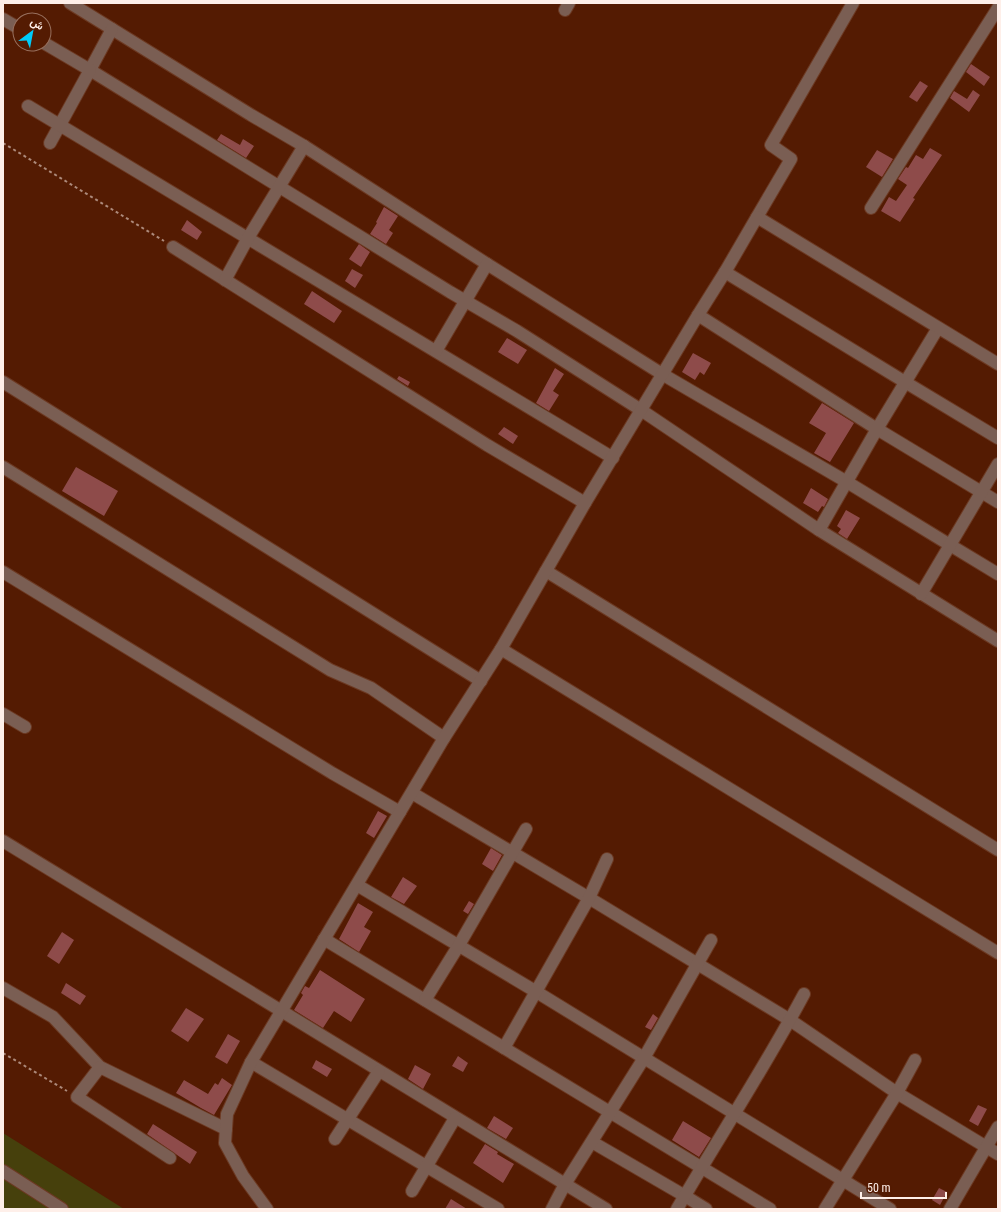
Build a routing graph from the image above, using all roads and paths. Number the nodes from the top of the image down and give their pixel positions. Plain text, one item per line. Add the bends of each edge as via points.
1 (70, 3) edge
2 (854, 3) edge
3 (998, 8) edge
4 (3, 19) edge
5 (12, 24) edge
6 (112, 29) junction
7 (52, 48) edge
8 (90, 70) junction
9 (28, 106) dead end
10 (61, 126) junction
11 (3, 142) edge
12 (50, 143) dead end
13 (304, 146) junction
14 (280, 186) junction
15 (871, 208) dead end
16 (757, 217) junction
17 (248, 238) junction
18 (173, 247) joint
19 (487, 264) junction
20 (725, 272) junction
21 (225, 280) junction
22 (465, 300) junction
23 (698, 315) junction
24 (938, 328) junction
25 (436, 351) junction
26 (998, 364) edge
27 (662, 374) junction
28 (3, 382) edge
29 (905, 382) junction
30 (641, 410) junction
31 (877, 429) junction
32 (998, 438) edge
33 (613, 458) junction
34 (998, 464) edge
35 (3, 467) edge
36 (847, 482) junction
37 (981, 492) junction
38 (998, 502) edge
39 (585, 503) junction
40 (820, 530) junction
41 (950, 545) junction
42 (546, 571) junction
43 (3, 572) edge
44 (998, 574) edge
45 (921, 594) junction
46 (998, 641) edge
47 (501, 649) junction
48 (481, 681) junction
49 (3, 714) edge
50 (25, 727) dead end
51 (444, 738) junction
52 (412, 793) junction
53 (400, 812) junction
54 (526, 829) dead end
55 (3, 841) edge
56 (998, 850) edge
57 (512, 852) junction
58 (607, 858) dead end
59 (357, 885) junction
60 (588, 898) junction
61 (324, 939) junction
62 (711, 940) dead end
63 (459, 945) junction
64 (998, 953) edge
65 (698, 964) junction
66 (3, 988) edge
67 (535, 991) junction
68 (804, 994) dead end
69 (425, 1000) junction
70 (281, 1012) junction
71 (790, 1020) junction
72 (504, 1048) junction
73 (3, 1053) edge
74 (644, 1058) junction
75 (915, 1060) dead end
76 (251, 1062) junction
77 (100, 1067) junction
78 (379, 1071) junction
79 (896, 1093) junction
80 (77, 1097) junction
81 (610, 1112) junction
82 (735, 1114) junction
83 (455, 1118) junction
84 (347, 1119) junction
85 (998, 1128) edge
86 (226, 1129) junction
87 (335, 1140) dead end
88 (592, 1142) junction
89 (986, 1147) junction
90 (998, 1154) edge
91 (170, 1158) dead end
92 (426, 1166) junction
93 (701, 1167) junction
94 (3, 1171) edge
95 (842, 1180) junction
96 (565, 1184) junction
97 (412, 1191) dead end
98 (685, 1196) junction
99 (62, 1209) edge
100 (267, 1209) edge
101 (498, 1209) edge
102 (552, 1209) edge
103 (606, 1209) edge
104 (678, 1209) edge
105 (706, 1209) edge
106 (770, 1209) edge
107 (825, 1209) edge
108 (890, 1209) edge
109 (950, 1209) edge

1 - 6 street
2 - 16 street via 771,145 791,159
3 - 15 street
4 - 5 street
6 - 8 street
6 - 13 street
7 - 8 street
8 - 10 street
8 - 14 street
9 - 10 street
10 - 12 street
10 - 17 street
11 - 18 path
13 - 14 street
13 - 19 street
14 - 17 street
14 - 22 street
16 - 20 street
16 - 24 street
17 - 21 street
17 - 25 street
18 - 21 street
19 - 22 street
19 - 27 street
20 - 23 street
20 - 29 street
21 - 39 street via 487,445
22 - 25 street
22 - 30 street
23 - 27 street
23 - 31 street
24 - 26 street
24 - 29 street
25 - 33 street
27 - 30 street
27 - 36 street
28 - 48 street
29 - 31 street
29 - 32 street
30 - 33 street
30 - 40 street
31 - 36 street
31 - 37 street
33 - 39 street
34 - 37 street
35 - 51 street via 330,670 371,688
36 - 40 street
36 - 41 street
37 - 38 street
37 - 41 street
39 - 42 street
40 - 45 street
41 - 44 street
41 - 45 street
42 - 47 street
42 - 56 street
43 - 53 street via 325,769
45 - 46 street
47 - 48 street
47 - 64 street
48 - 51 street
49 - 50 street
51 - 52 street
52 - 53 street
52 - 57 street
53 - 59 street
54 - 57 street
55 - 70 street
57 - 60 street
57 - 63 street
58 - 60 street
59 - 61 street
59 - 63 street
60 - 65 street
60 - 67 street
61 - 69 street
61 - 70 street
62 - 65 street
63 - 67 street
63 - 69 street
65 - 71 street
65 - 74 street
66 - 77 street via 53,1017
67 - 72 street
67 - 74 street
68 - 71 street
69 - 72 street
70 - 76 street
70 - 78 street
71 - 79 street
71 - 82 street
72 - 81 street
73 - 80 path
74 - 81 street
74 - 82 street
75 - 79 street
76 - 84 street
76 - 86 street via 227,1114
77 - 80 street
77 - 86 street
78 - 83 street
78 - 84 street
79 - 89 street
79 - 95 street
80 - 91 street
81 - 88 street
81 - 93 street
82 - 93 street
82 - 95 street
83 - 92 street
83 - 96 street
84 - 87 street
84 - 92 street
85 - 89 street
86 - 100 street via 225,1143 243,1176
88 - 96 street
88 - 98 street
89 - 90 street
89 - 109 street
92 - 97 street
92 - 101 street
93 - 98 street
93 - 106 street
94 - 99 street
95 - 107 street
95 - 108 street
96 - 102 street
96 - 103 street
98 - 104 street
98 - 105 street

